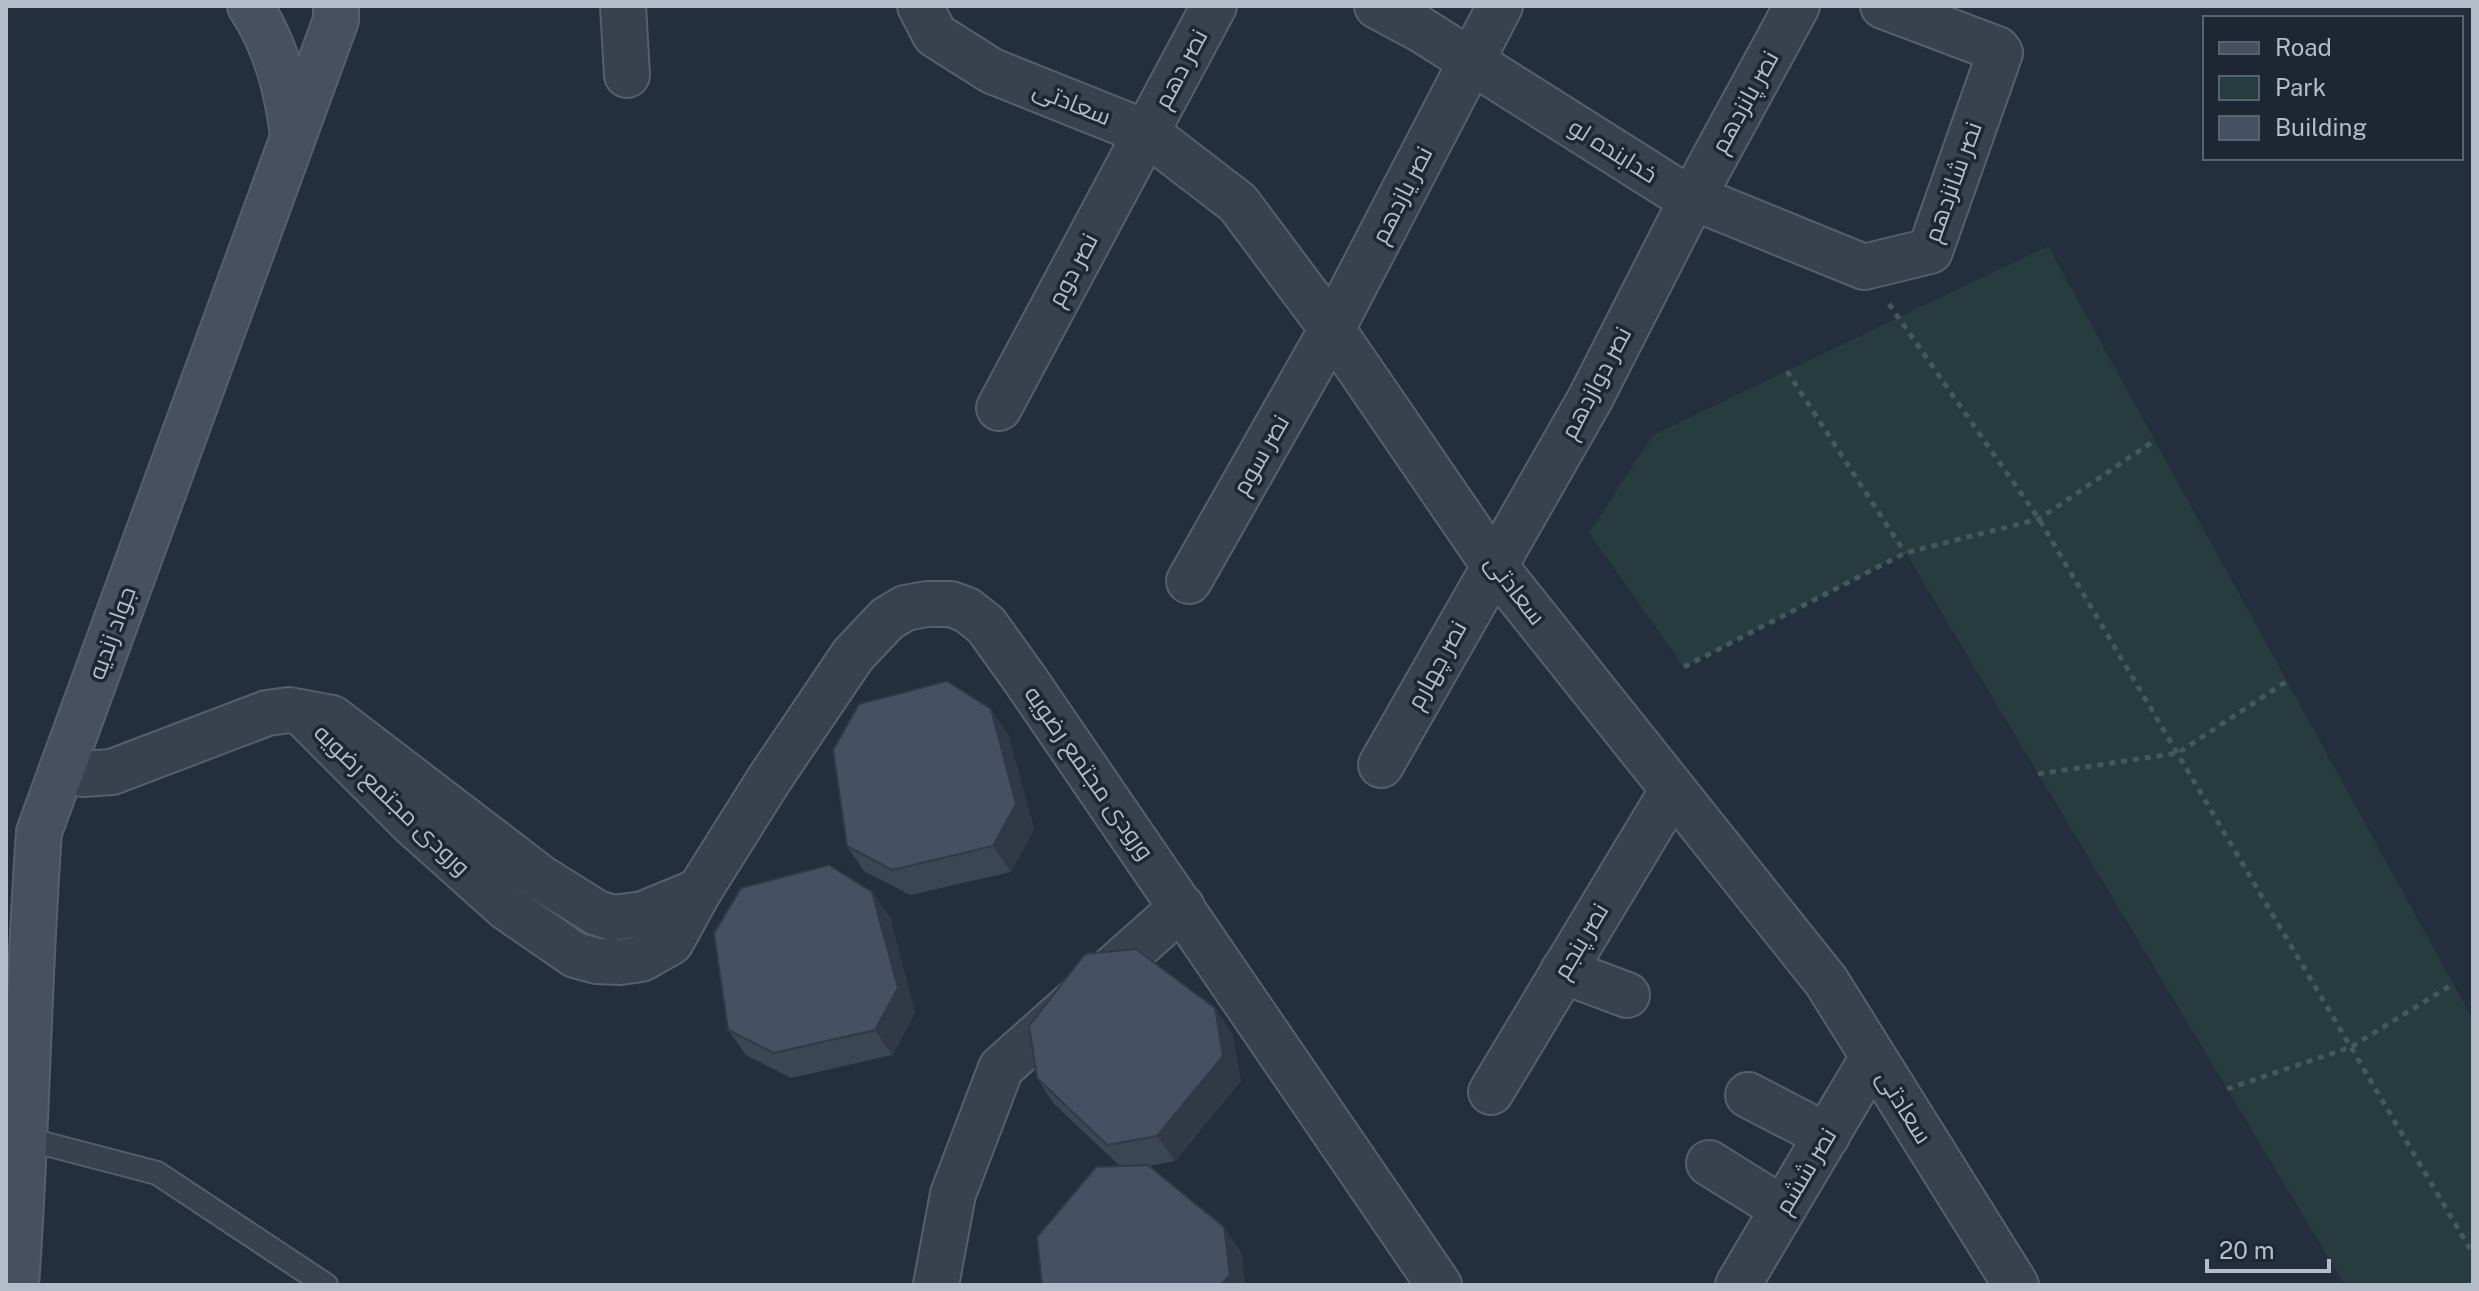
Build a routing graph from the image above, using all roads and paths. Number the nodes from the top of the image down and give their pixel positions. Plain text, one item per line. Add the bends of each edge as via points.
1 (250, 6) edge
2 (336, 6) edge
3 (623, 6) edge
4 (920, 6) edge
5 (1214, 6) edge
6 (1377, 6) edge
7 (1500, 6) edge
8 (1797, 6) edge
9 (1883, 6) edge
10 (1471, 61) junction
11 (627, 75) dead end
12 (1147, 133) junction
13 (293, 136) junction
14 (1693, 197) junction
15 (1864, 267) junction
16 (1332, 329) junction
17 (1787, 371) dead end
18 (999, 408) dead end
19 (2155, 440) dead end
20 (2039, 519) junction
21 (1905, 553) junction
22 (1493, 564) junction
23 (1189, 581) dead end
24 (1684, 667) dead end
25 (2287, 681) dead end
26 (2178, 753) junction
27 (1381, 765) dead end
28 (62, 769) junction
29 (2038, 774) dead end
30 (1672, 791) junction
31 (1182, 907) junction
32 (19, 919) edge
33 (1563, 971) junction
34 (2453, 984) dead end
35 (1627, 995) dead end
36 (2351, 1047) junction
37 (1873, 1057) junction
38 (2227, 1089) dead end
39 (1491, 1092) dead end
40 (1748, 1095) dead end
41 (1827, 1136) junction
42 (27, 1139) junction
43 (1709, 1163) dead end
44 (1783, 1209) junction
45 (2473, 1254) edge
46 (16, 1285) edge
47 (326, 1285) edge
48 (936, 1285) edge
49 (1439, 1285) edge
50 (1738, 1285) edge
51 (2016, 1285) edge

1 - 13 main road via 274,50 288,93
2 - 13 main road, جواد زندیه via 336,20
3 - 11 street
4 - 12 street, سعادتی via 935,35 992,71
5 - 12 street, نصر دهم
6 - 10 street, خدابنده لو
7 - 10 street, نصر یازدهم
8 - 14 street, نصر پانزدهم
9 - 15 street, نصر شانزدهم via 2000,50 1930,251
10 - 14 street, خدابنده لو
10 - 16 street, نصر یازدهم
12 - 16 street, سعادتی via 1238,203
12 - 18 street, نصر دوم
13 - 28 main road, جواد زندیه
14 - 15 street, خدابنده لو
14 - 22 street, نصر دوازدهم via 1590,399
15 - 20 path
16 - 22 street, سعادتی
16 - 23 street, نصر سوم
17 - 21 path
19 - 20 path
20 - 21 path
20 - 26 path
21 - 24 path
22 - 27 street, نصر چهارم
22 - 30 street, سعادتی
25 - 26 path
26 - 29 path
26 - 36 path
28 - 31 street, ورودی مجتمع رضویه via 112,772 267,713 332,718 541,878 597,913 613,918 643,914 699,891 778,766 873,632 905,608 951,604 986,625
28 - 32 main road, جواد زندیه via 39,832
30 - 33 street, نصر پنجم
30 - 37 street, سعادتی via 1826,981
31 - 48 street via 1001,1068 953,1194
31 - 49 street, ورودی مجتمع رضویه
32 - 42 main road, جواد زندیه
33 - 35 street
33 - 39 street, نصر پنجم
34 - 36 path
36 - 38 path
36 - 45 path
37 - 41 street, نصر ششم
37 - 51 street, سعادتی
40 - 41 street
41 - 44 street, نصر ششم
42 - 46 main road, جواد زندیه
42 - 47 lane via 157,1173
43 - 44 street
44 - 50 street, نصر ششم

